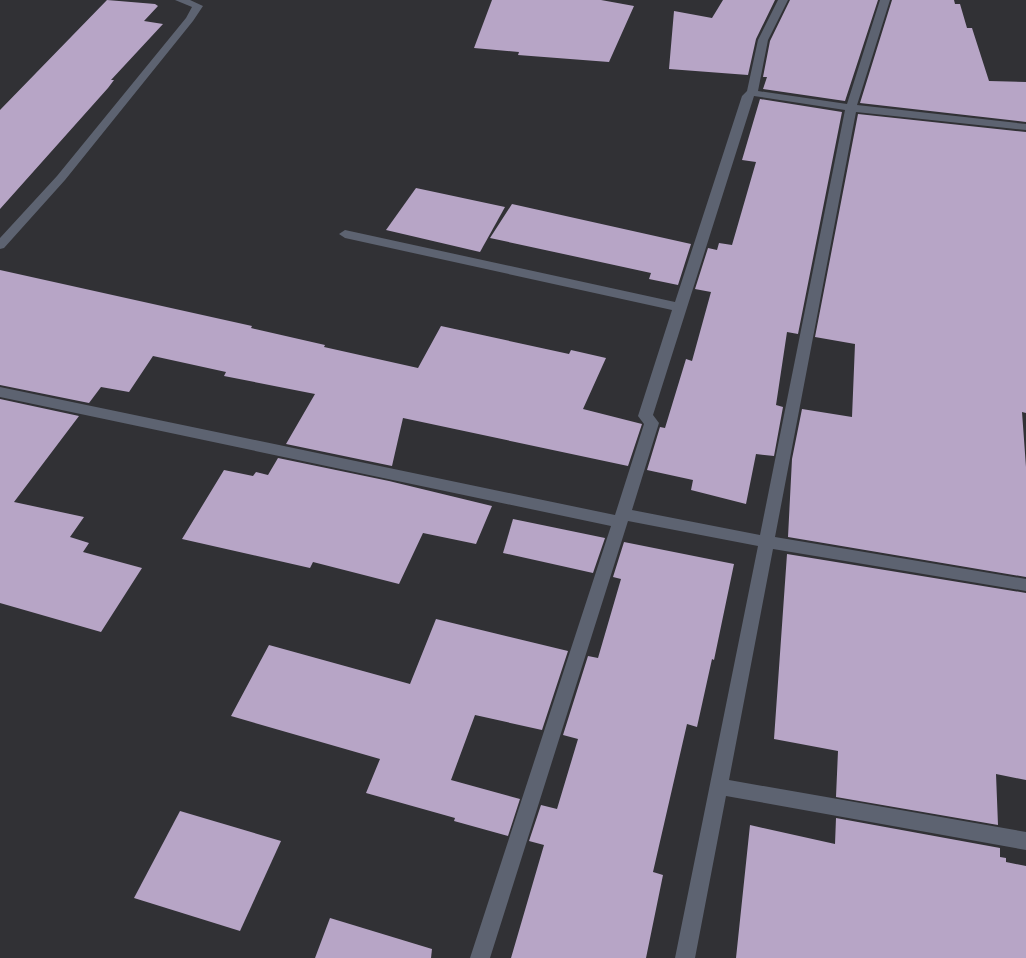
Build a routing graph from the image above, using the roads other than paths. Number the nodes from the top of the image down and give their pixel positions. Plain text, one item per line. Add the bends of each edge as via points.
1 (180, 0) edge
2 (783, 0) edge
3 (885, 0) edge
4 (752, 93) junction
5 (851, 108) junction
6 (1026, 127) edge
7 (345, 234) dead end
8 (0, 245) edge
9 (679, 307) junction
10 (0, 392) edge
11 (621, 518) junction
12 (767, 542) junction
13 (1026, 585) edge
14 (718, 786) junction
15 (1026, 841) edge
16 (480, 958) edge
17 (685, 958) edge

1 - 8 street via 198,6 190,19 61,178
2 - 4 street via 763,40
3 - 5 street
4 - 5 street
4 - 9 street via 747,96
5 - 6 street
5 - 12 street
7 - 9 street
9 - 11 street via 645,416 652,423
10 - 11 street
11 - 12 street
11 - 16 street
12 - 13 street
12 - 14 street
14 - 15 street
14 - 17 street

